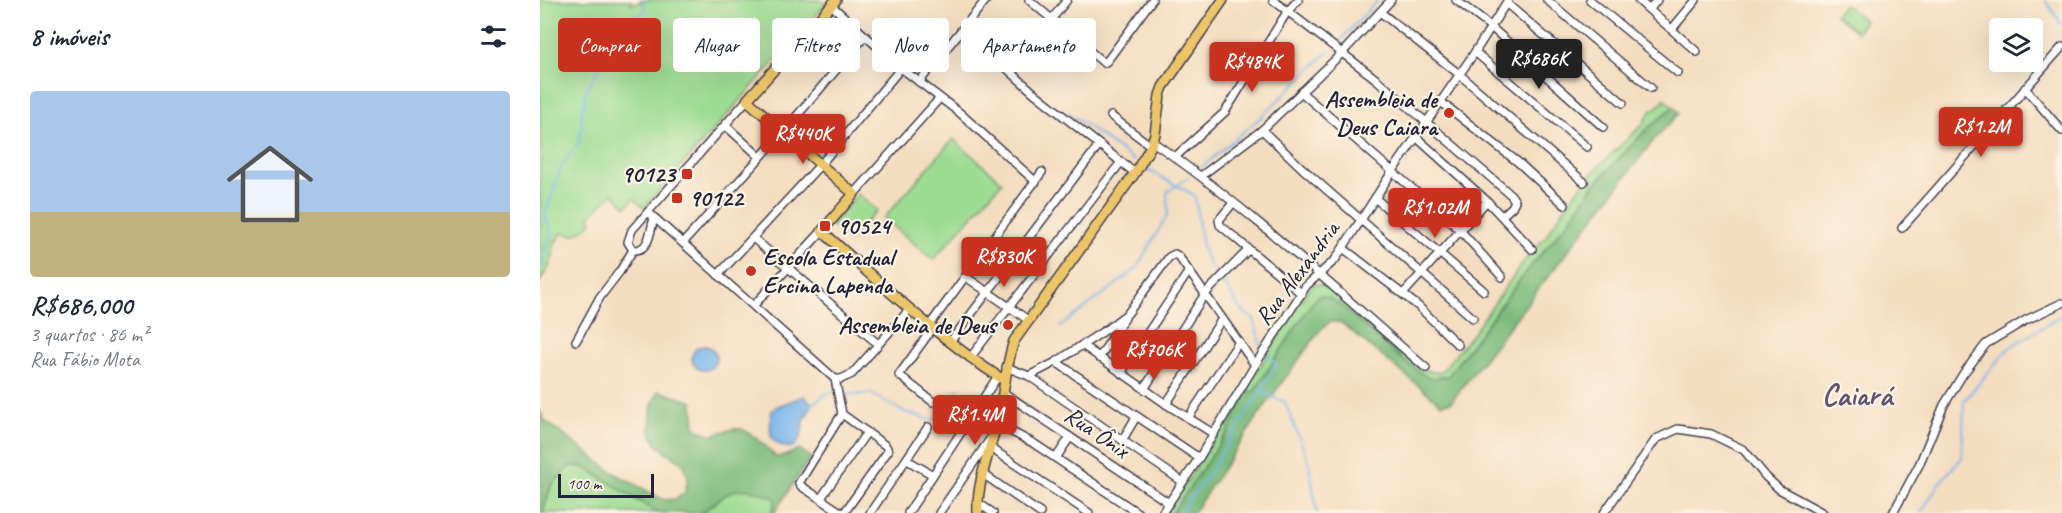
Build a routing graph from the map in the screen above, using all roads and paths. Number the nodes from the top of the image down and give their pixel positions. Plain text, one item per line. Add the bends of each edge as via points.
1 (986, 0) edge
2 (1029, 0) edge
3 (1067, 0) edge
4 (1152, 0) edge
5 (1223, 0) edge
6 (1273, 0) edge
7 (1298, 0) edge
8 (1391, 0) edge
9 (1456, 0) edge
10 (1547, 0) edge
11 (1590, 0) edge
12 (1638, 0) edge
13 (1657, 0) edge
14 (1696, 0) edge
15 (1507, 2) edge
16 (833, 3) edge
17 (1650, 9) junction
18 (1287, 12) junction
19 (1380, 12) junction
20 (972, 18) edge
21 (1049, 18) edge
22 (1053, 18) edge
23 (1491, 27) junction
24 (1672, 29) junction
25 (961, 31) edge
26 (865, 36) junction
27 (872, 42) edge
28 (2062, 47) edge
29 (1475, 52) junction
30 (1697, 52) dead end
31 (1341, 54) junction
32 (1096, 58) edge
33 (898, 72) edge
34 (906, 72) edge
35 (1011, 72) edge
36 (1678, 73) dead end
37 (1459, 74) junction
38 (919, 82) junction
39 (1651, 88) dead end
40 (2025, 88) junction
41 (1301, 92) junction
42 (939, 99) junction
43 (747, 100) junction
44 (1441, 102) junction
45 (1623, 103) dead end
46 (1111, 116) dead end
47 (1426, 123) junction
48 (725, 125) junction
49 (1603, 127) dead end
50 (1262, 130) junction
51 (784, 131) junction
52 (2062, 131) edge
53 (1416, 137) junction
54 (1152, 144) junction
55 (1099, 145) junction
56 (1587, 147) dead end
57 (760, 157) junction
58 (1174, 157) junction
59 (1121, 162) junction
60 (821, 164) junction
61 (1042, 172) dead end
62 (1392, 172) junction
63 (1136, 173) junction
64 (1201, 176) junction
65 (1036, 182) junction
66 (1584, 182) dead end
67 (854, 194) junction
68 (1375, 198) junction
69 (1487, 201) junction
70 (1233, 203) junction
71 (1565, 205) dead end
72 (651, 215) junction
73 (1502, 216) junction
74 (1360, 220) junction
75 (1902, 228) dead end
76 (1460, 230) junction
77 (822, 231) junction
78 (753, 238) junction
79 (683, 243) junction
80 (1343, 248) junction
81 (633, 249) junction
82 (1533, 249) dead end
83 (1248, 250) junction
84 (1439, 252) junction
85 (788, 267) junction
86 (1189, 271) junction
87 (1420, 274) junction
88 (718, 275) junction
89 (1319, 275) junction
90 (966, 277) junction
91 (1502, 277) dead end
92 (1484, 291) dead end
93 (988, 292) junction
94 (1205, 294) junction
95 (1302, 294) junction
96 (1403, 294) junction
97 (2062, 303) edge
98 (754, 305) junction
99 (1011, 308) junction
100 (909, 310) junction
101 (1128, 313) junction
102 (1473, 318) dead end
103 (1222, 319) junction
104 (1028, 320) junction
105 (931, 327) junction
106 (576, 341) dead end
107 (950, 342) junction
108 (1239, 342) junction
109 (878, 344) junction
110 (1082, 345) junction
111 (1458, 345) dead end
112 (970, 358) junction
113 (1100, 358) junction
114 (1056, 362) junction
115 (1256, 364) junction
116 (1006, 367) junction
117 (1426, 369) dead end
118 (1121, 374) junction
119 (1029, 376) junction
120 (1002, 378) junction
121 (835, 379) junction
122 (1144, 389) junction
123 (1004, 393) junction
124 (933, 402) dead end
125 (1166, 404) junction
126 (842, 414) junction
127 (1137, 417) junction
128 (1188, 418) junction
129 (997, 424) junction
130 (928, 427) dead end
131 (867, 432) junction
132 (1214, 434) junction
133 (993, 435) junction
134 (1070, 437) junction
135 (1123, 439) junction
136 (989, 447) junction
137 (1056, 458) junction
138 (1199, 458) junction
139 (907, 460) junction
140 (983, 474) junction
141 (933, 475) junction
142 (1183, 482) junction
143 (820, 498) junction
144 (1169, 503) junction
145 (977, 509) edge
146 (843, 513) edge
147 (870, 513) edge
148 (908, 513) edge
149 (939, 513) edge
150 (993, 513) edge
151 (1040, 513) edge
152 (1089, 513) edge
153 (1138, 513) edge
154 (1162, 513) edge
155 (1604, 513) edge
156 (1823, 513) edge
157 (1893, 513) edge

1 - 20 street
2 - 21 street
3 - 22 street
4 - 32 street via 1107,61 1102,63
5 - 54 main road via 1163,87
6 - 18 street
7 - 18 street
8 - 19 street
9 - 23 street
10 - 39 street
11 - 36 street
12 - 17 street
13 - 17 street
14 - 24 street
15 - 23 street, Rua Alexandria
15 - 45 street
16 - 26 street
16 - 43 main road
17 - 24 street
18 - 31 street
18 - 58 street via 1229,107
19 - 31 street
19 - 37 street
23 - 29 street, Rua Alexandria
23 - 49 street
24 - 30 street
25 - 38 street
26 - 27 street
26 - 51 street
28 - 40 street
29 - 37 street, Rua Alexandria
29 - 56 street
31 - 41 street
31 - 47 street
33 - 60 street
34 - 38 street
35 - 55 street
37 - 44 street, Rua Alexandria
37 - 66 street
38 - 42 street
40 - 52 street
40 - 75 street
41 - 50 street
41 - 62 street
42 - 65 street via 960,113
42 - 67 street
43 - 48 street
43 - 51 main road
44 - 47 street, Rua Alexandria
44 - 71 street via 1512,157
46 - 54 street
47 - 53 street, Rua Alexandria
47 - 73 street via 1511,195 1515,201
48 - 57 street
48 - 72 street
50 - 64 street
50 - 74 street
51 - 57 street
51 - 60 main road
53 - 62 street, Rua Alexandria
53 - 69 street
54 - 58 street
54 - 63 main road
55 - 59 street
55 - 93 street
57 - 79 street
58 - 64 street
59 - 63 street
59 - 99 street
60 - 67 main road
60 - 78 street
61 - 65 street
62 - 68 street, Rua Alexandria
62 - 76 street
63 - 104 main road
64 - 70 street
65 - 90 street
67 - 77 main road
68 - 74 street, Rua Alexandria
68 - 84 street
69 - 73 street
69 - 76 street
70 - 83 street via 1219,223
70 - 89 street
72 - 79 street
72 - 81 street via 645,246
72 - 81 street via 629,236 627,242
73 - 82 street
74 - 80 street, Rua Alexandria
74 - 87 street
76 - 84 street
76 - 91 street
77 - 85 street
77 - 100 main road
78 - 85 street
78 - 88 street
79 - 88 street
80 - 89 street, Rua Alexandria
80 - 96 street
81 - 106 street
83 - 94 street
83 - 95 street
84 - 87 street
84 - 92 street
85 - 98 street
85 - 109 street
86 - 94 street
86 - 101 street via 1179,257 1172,255
86 - 118 street
87 - 96 street
87 - 102 street
88 - 98 street
89 - 95 street, Rua Alexandria
89 - 117 street
90 - 93 street
90 - 105 street
93 - 99 street
93 - 107 street
94 - 103 street
94 - 122 street
95 - 115 street, Rua Alexandria
96 - 111 street
97 - 157 street via 1986,344 1944,405 1919,465
98 - 121 street
99 - 104 street
99 - 112 street
100 - 105 main road
100 - 109 street
101 - 110 street
101 - 113 street
103 - 108 street
103 - 125 street
104 - 116 main road via 1014,341
105 - 107 main road
105 - 124 street via 898,375
107 - 112 main road
108 - 115 street
108 - 128 street
109 - 121 street via 852,374
110 - 113 street
110 - 114 street
112 - 120 main road
113 - 118 street
114 - 119 street
114 - 127 street
115 - 132 street, Rua Alexandria
116 - 119 street
116 - 120 main road
118 - 122 street
119 - 135 street
120 - 123 main road
120 - 141 street
121 - 126 street
122 - 125 street
123 - 129 main road
123 - 134 street, Rua Ônix
125 - 128 street
126 - 131 street
126 - 143 street via 800,480 801,486
127 - 135 street
127 - 138 street
128 - 132 street
129 - 133 main road
129 - 137 street
130 - 139 street
131 - 143 street
131 - 146 street via 888,451
132 - 138 street, Rua Alexandria
133 - 136 main road
133 - 149 street
134 - 137 street
134 - 144 street, Rua Ônix
135 - 142 street
136 - 140 main road
136 - 152 street
137 - 153 street
138 - 142 street, Rua Alexandria
139 - 141 street
139 - 147 street
140 - 145 main road
140 - 151 street
141 - 148 street
142 - 144 street, Rua Alexandria
143 - 146 street
144 - 154 street, Rua Alexandria
145 - 150 street
155 - 156 street via 1656,439 1678,429 1711,434 1744,450 1779,489

